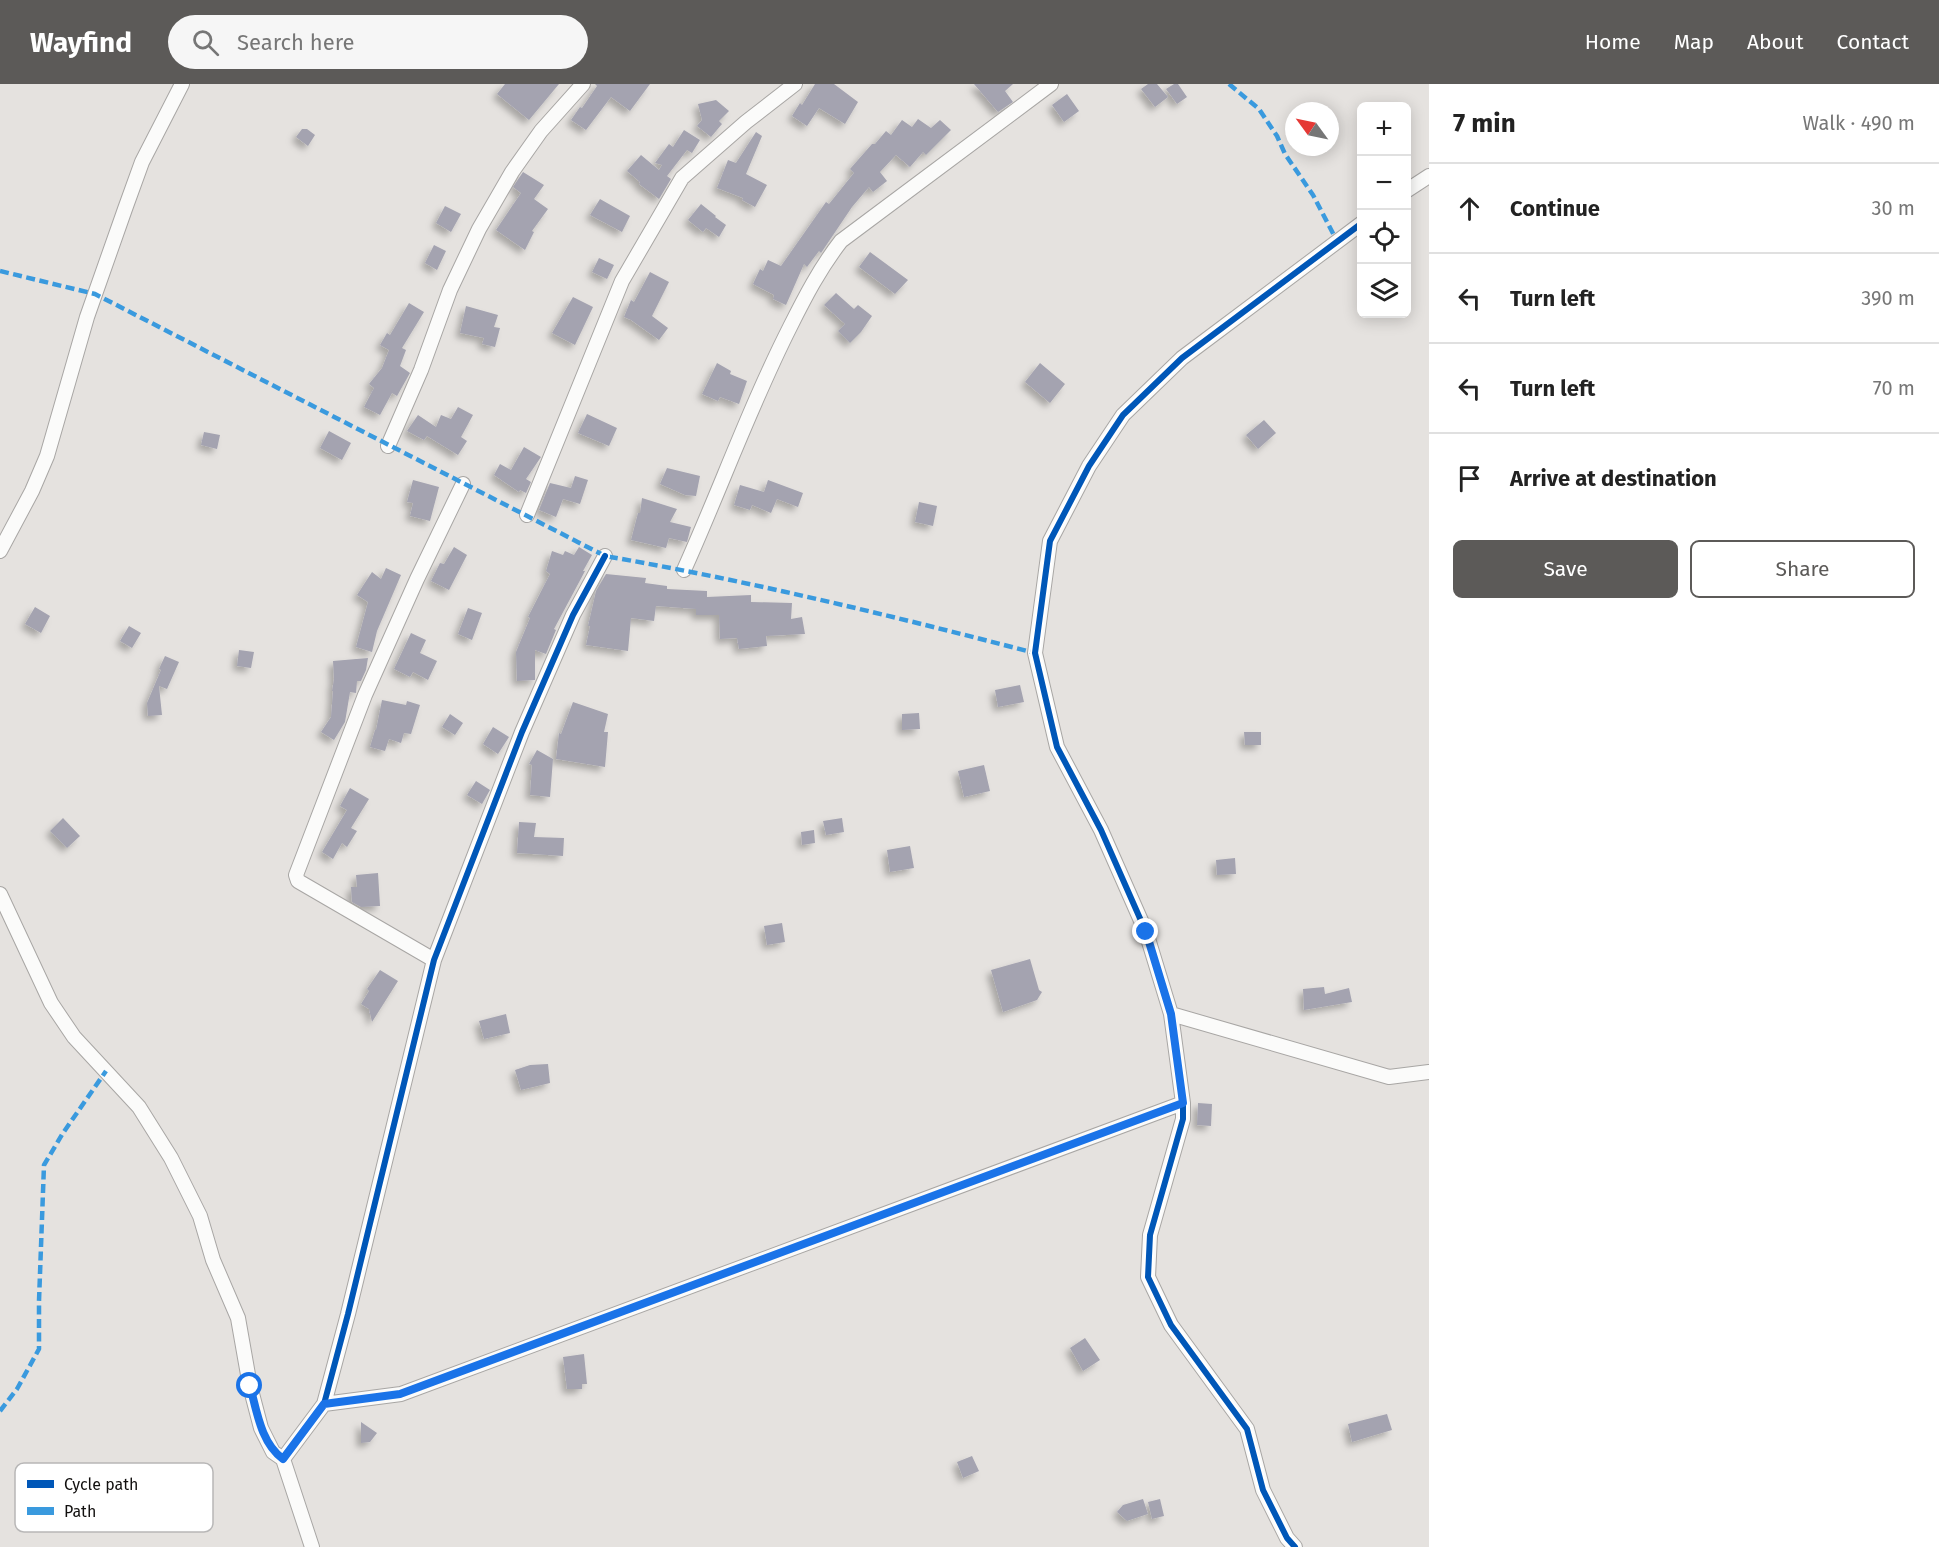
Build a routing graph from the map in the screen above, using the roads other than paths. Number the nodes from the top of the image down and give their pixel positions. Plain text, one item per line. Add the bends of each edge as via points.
1 (182, 84) edge
2 (583, 84) edge
3 (795, 84) edge
4 (1051, 84) edge
5 (1429, 176) edge
6 (1411, 188) edge
7 (1357, 227) edge
8 (388, 446) dead end
9 (462, 484) dead end
10 (527, 515) dead end
11 (0, 551) edge
12 (605, 556) dead end
13 (684, 570) dead end
14 (0, 894) edge
15 (434, 960) junction
16 (1171, 1014) junction
17 (1429, 1072) edge
18 (1183, 1103) junction
19 (324, 1404) junction
20 (283, 1459) junction
21 (312, 1547) edge
22 (1295, 1547) edge

1 - 11 street via 142,162 87,317 47,456
2 - 8 street via 541,131 479,229 450,290
3 - 10 street via 682,178 622,281
4 - 13 street via 841,241 823,264 772,362
5 - 6 street
7 - 16 street via 1182,358 1123,415 1089,466 1050,541 1035,653 1057,747 1101,830 1141,921
9 - 15 street via 365,695 296,875 298,881
12 - 15 street via 573,615 522,732
14 - 20 street via 51,1003 74,1037 139,1107 171,1158 200,1216 213,1260 238,1318 261,1428 273,1452
15 - 19 street
16 - 17 street via 1389,1077
16 - 18 street
18 - 19 street via 400,1394
18 - 22 street via 1183,1119 1150,1235 1148,1277 1171,1325 1247,1429 1263,1490
19 - 20 street
20 - 21 street

